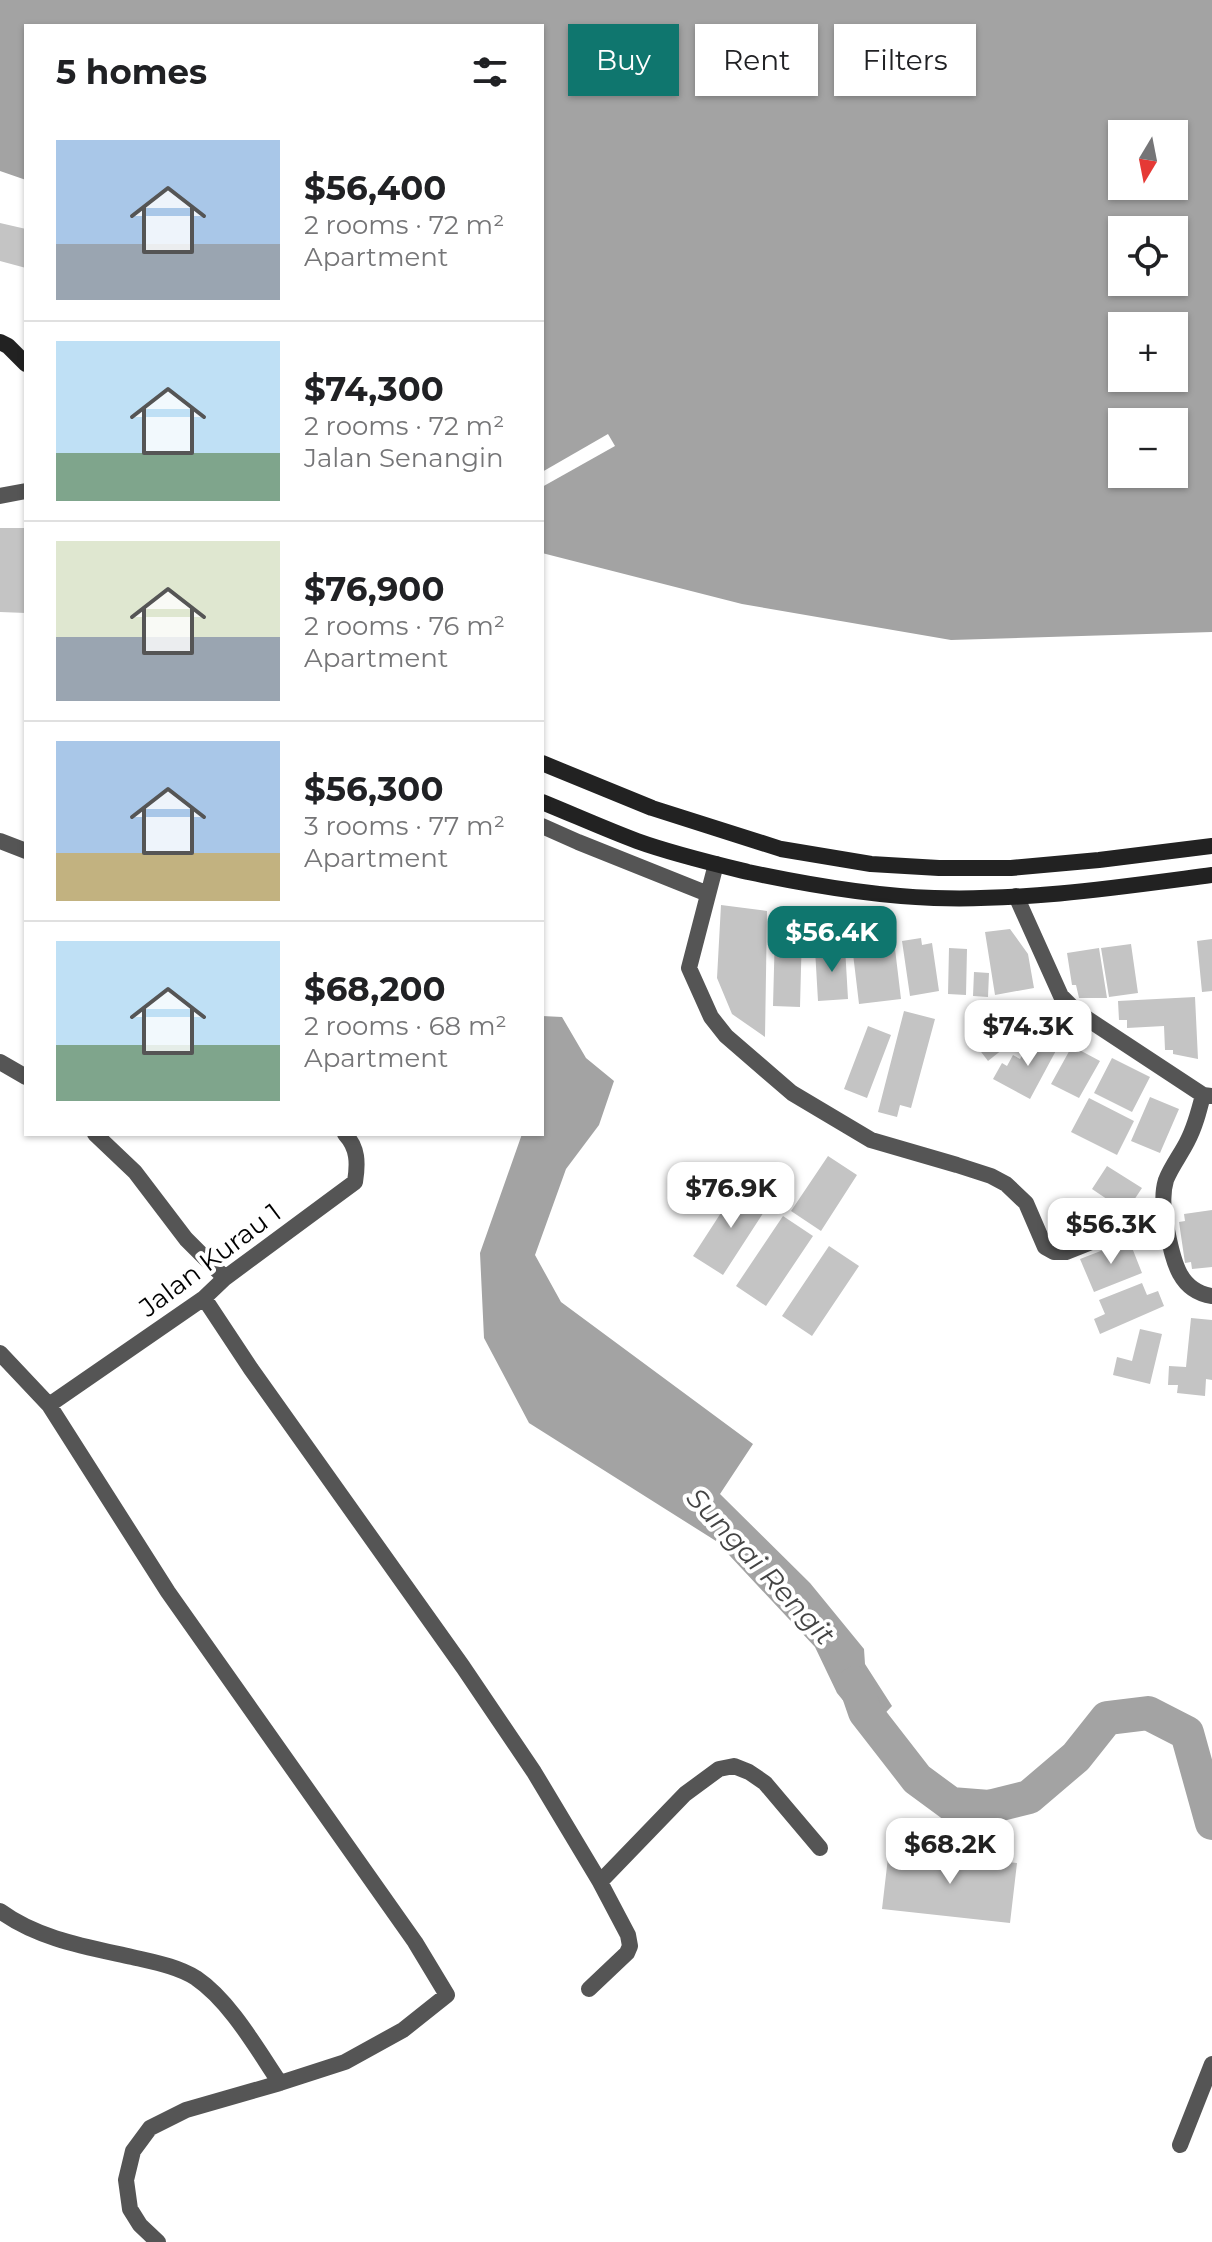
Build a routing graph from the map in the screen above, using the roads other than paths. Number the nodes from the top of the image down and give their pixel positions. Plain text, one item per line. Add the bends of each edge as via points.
1 (0, 342) edge
2 (24, 362) edge
3 (24, 491) edge
4 (0, 496) edge
5 (544, 764) edge
6 (544, 803) edge
7 (544, 827) edge
8 (0, 841) edge
9 (1212, 846) edge
10 (24, 850) edge
11 (716, 864) junction
12 (1212, 875) edge
13 (708, 894) junction
14 (1016, 896) junction
15 (0, 1062) edge
16 (24, 1076) edge
17 (1208, 1095) edge
18 (97, 1136) edge
19 (347, 1136) edge
20 (1164, 1213) junction
21 (225, 1278) junction
22 (1212, 1296) edge
23 (204, 1298) junction
24 (0, 1353) edge
25 (49, 1405) junction
26 (820, 1848) dead end
27 (600, 1882) junction
28 (0, 1911) edge
29 (589, 1989) dead end
30 (1212, 2064) edge
31 (280, 2083) junction
32 (1180, 2145) dead end
33 (158, 2242) edge

1 - 2 main road
3 - 4 street
5 - 9 main road via 652,808 781,849 871,864 1011,868
6 - 11 main road via 640,842
7 - 13 street
8 - 10 street
11 - 13 street
11 - 14 main road via 865,893
12 - 14 main road
13 - 20 street via 689,968 703,1002 726,1036 792,1093 871,1140 1006,1184 1026,1203 1045,1247 1054,1252 1066,1252
14 - 17 street via 1061,996 1077,1012
15 - 16 street
17 - 20 street via 1167,1179
18 - 21 street via 135,1172 186,1239
19 - 21 street, Jalan Kurau 1 via 358,1161 355,1182
20 - 22 street via 1180,1276
21 - 23 street, Jalan Kurau 1
23 - 25 street, Jalan Kurau 1
23 - 27 street via 463,1667
24 - 25 street
25 - 31 street via 168,1592 447,1995 403,2030 345,2062
26 - 27 street via 765,1783 734,1766 719,1769 685,1794
27 - 29 street via 630,1946
28 - 31 street via 54,1938 166,1965 196,1979 232,2012
30 - 32 street
31 - 33 street via 186,2110 150,2128 141,2139 126,2180 130,2209

